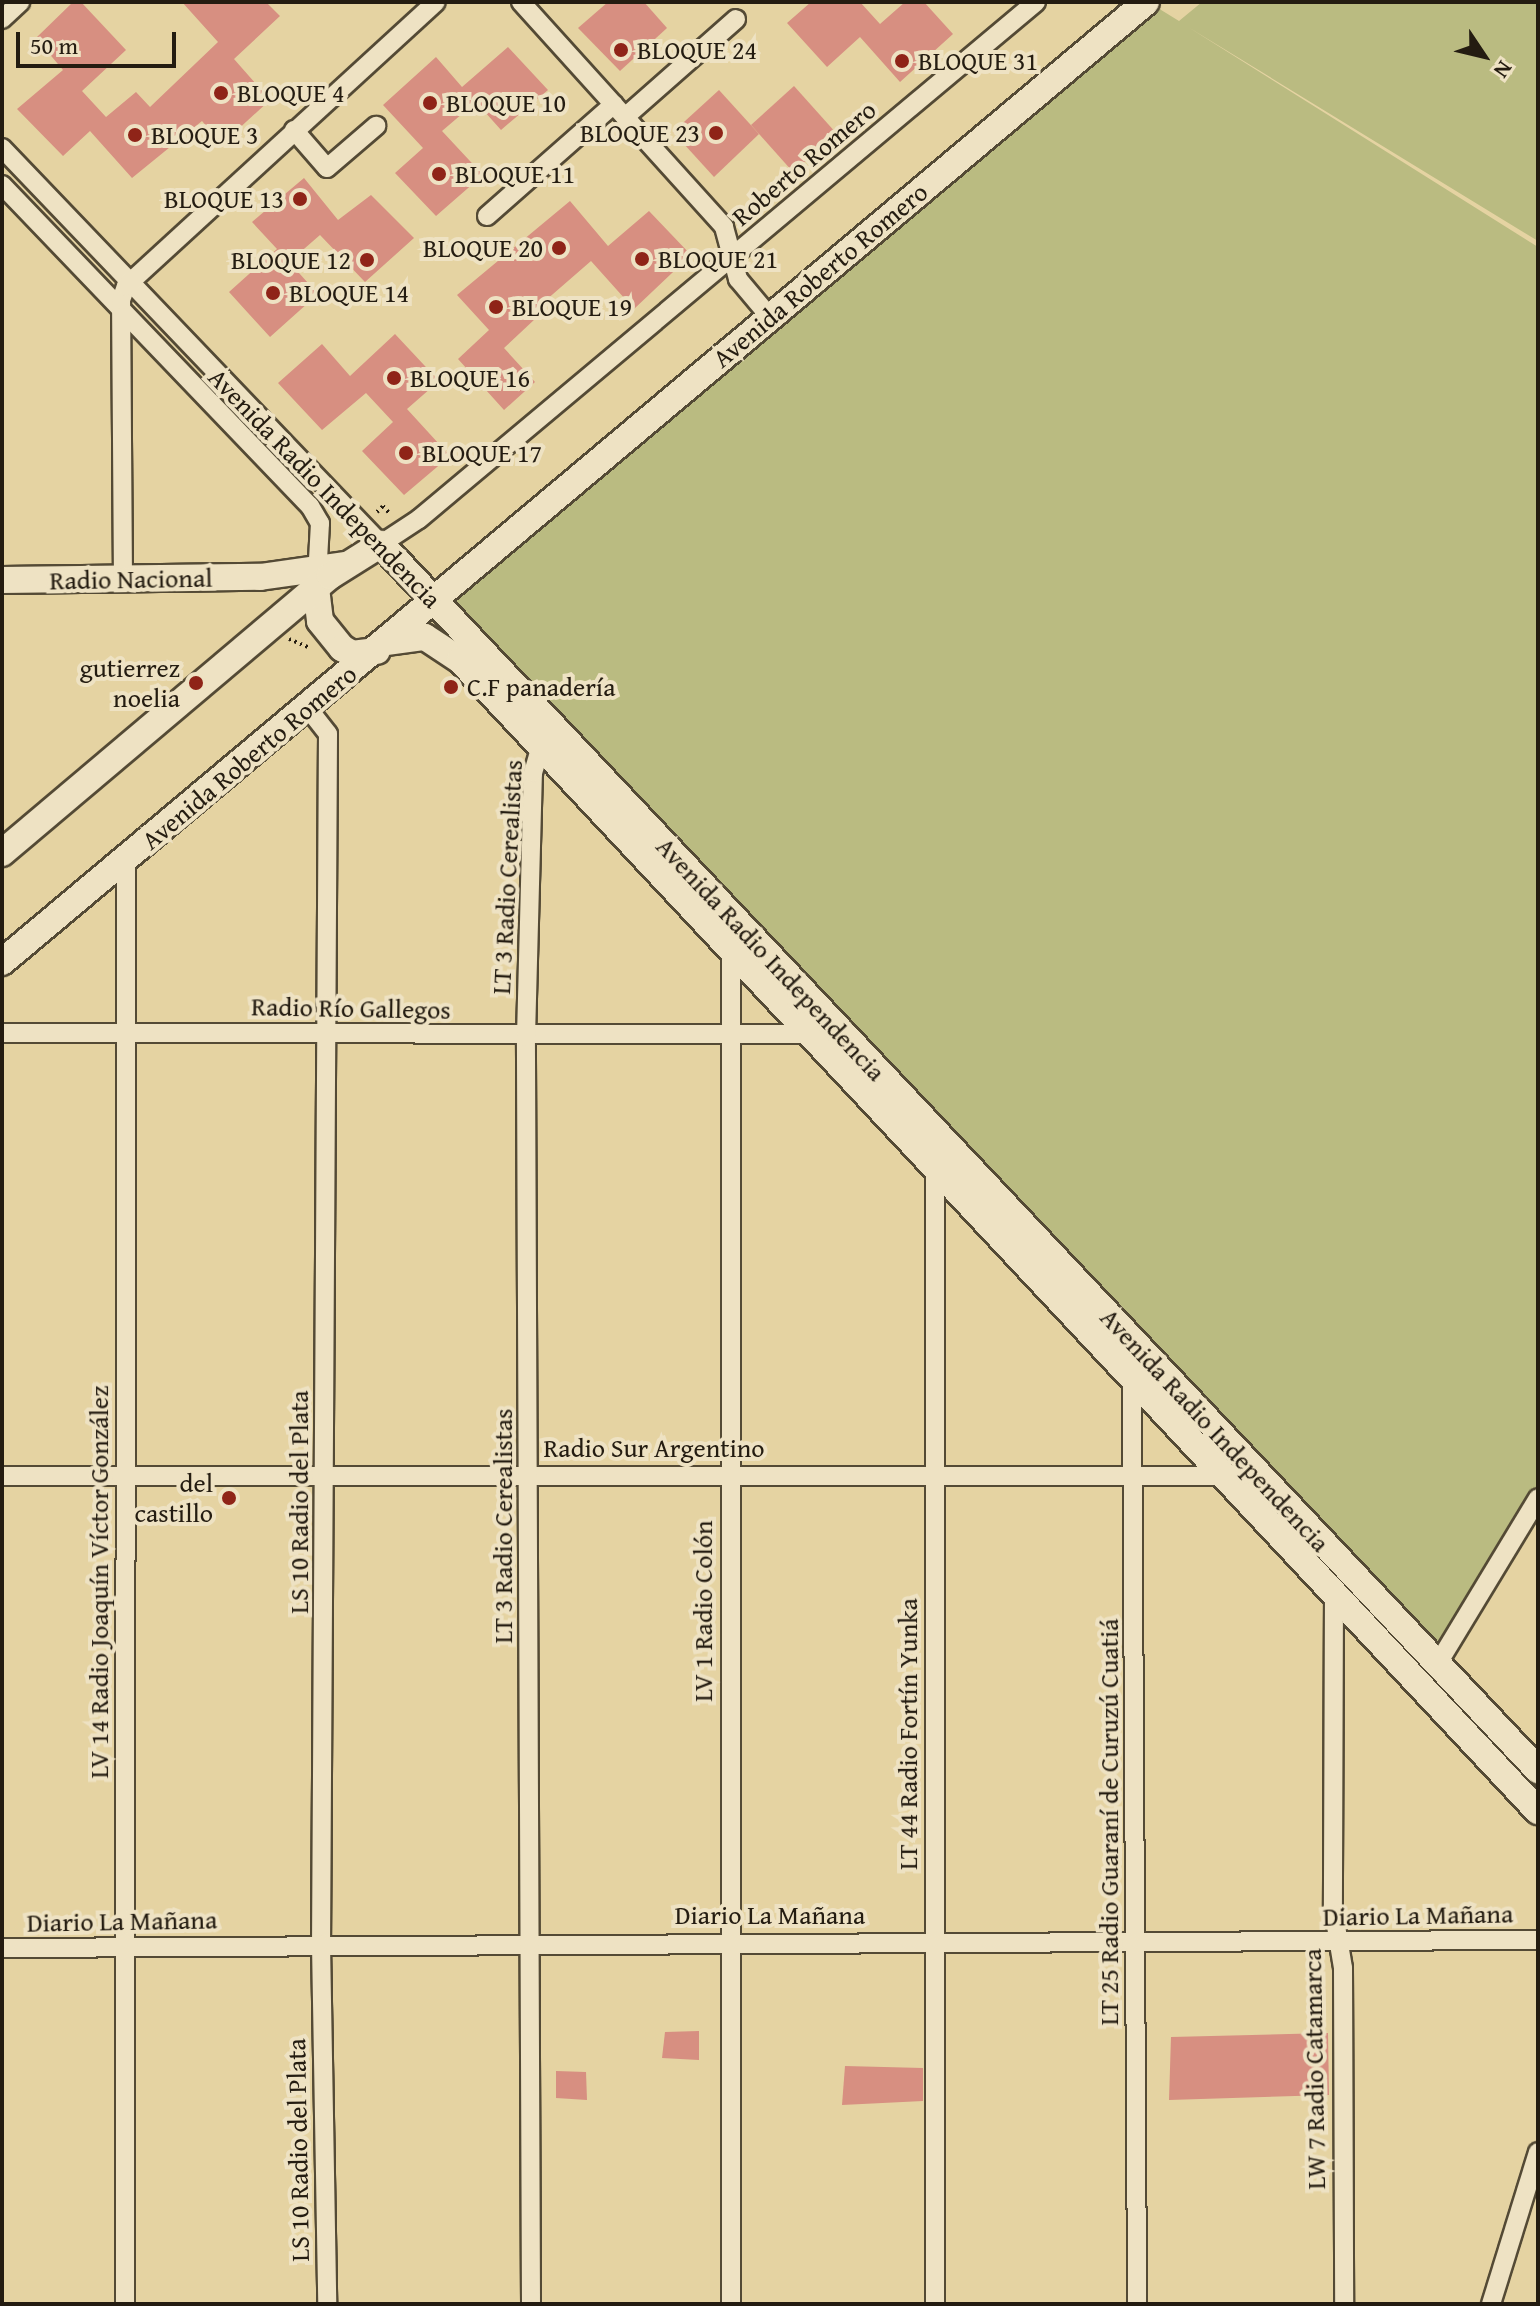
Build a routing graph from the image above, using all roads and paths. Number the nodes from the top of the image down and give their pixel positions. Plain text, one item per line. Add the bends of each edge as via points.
1 (20, 2) edge
2 (436, 2) edge
3 (521, 2) edge
4 (1036, 2) edge
5 (1146, 2) edge
6 (2, 19) edge
7 (736, 19) dead end
8 (619, 111) junction
9 (376, 126) dead end
10 (294, 130) junction
11 (2, 148) edge
12 (2, 185) edge
13 (487, 216) dead end
14 (732, 256) junction
15 (129, 283) junction
16 (121, 312) junction
17 (769, 316) junction
18 (381, 544) junction
19 (496, 551) junction
20 (408, 573) junction
21 (260, 577) junction
22 (2, 580) edge
23 (123, 581) junction
24 (319, 581) junction
25 (436, 603) junction
26 (383, 646) junction
27 (307, 707) junction
28 (540, 748) junction
29 (2, 853) edge
30 (126, 860) junction
31 (732, 918) junction
32 (731, 949) junction
33 (2, 962) edge
34 (124, 1031) junction
35 (2, 1033) edge
36 (323, 1033) junction
37 (810, 1034) junction
38 (843, 1034) junction
39 (729, 1035) junction
40 (526, 1037) junction
41 (935, 1165) junction
42 (1131, 1340) junction
43 (1132, 1373) junction
44 (529, 1474) junction
45 (728, 1474) junction
46 (934, 1474) junction
47 (326, 1475) junction
48 (1132, 1475) junction
49 (2, 1476) edge
50 (127, 1476) junction
51 (1227, 1476) junction
52 (1258, 1476) junction
53 (1538, 1498) edge
54 (1334, 1593) junction
55 (1437, 1665) junction
56 (1538, 1769) edge
57 (1538, 1811) edge
58 (934, 1940) junction
59 (1538, 1940) edge
60 (731, 1941) junction
61 (1136, 1941) junction
62 (532, 1943) junction
63 (1338, 1943) junction
64 (321, 1944) junction
65 (123, 1947) junction
66 (2, 1948) edge
67 (1538, 2152) edge
68 (125, 2304) edge
69 (327, 2304) edge
70 (531, 2304) edge
71 (731, 2304) edge
72 (935, 2304) edge
73 (1137, 2304) edge
74 (1344, 2304) edge
75 (1491, 2304) edge

1 - 6 street
2 - 10 street
3 - 8 street
4 - 14 street, Roberto Romero
5 - 17 main road, Avenida Roberto Romero
7 - 8 street
8 - 13 street
8 - 14 street via 724,227
9 - 10 street via 327,168
10 - 15 street
11 - 15 street, Avenida Radio Independencia
12 - 16 street, Avenida Radio Independencia
14 - 17 street via 738,279
14 - 18 street, Roberto Romero via 419,519
15 - 16 street
15 - 18 street, Avenida Radio Independencia
16 - 23 street
16 - 24 street, Avenida Radio Independencia via 310,506 320,523
17 - 19 main road, Avenida Roberto Romero
18 - 20 main road, Avenida Radio Independencia
18 - 24 main road
19 - 20 main road, Avenida Roberto Romero via 444,580 421,580
19 - 25 main road, Avenida Roberto Romero
20 - 25 main road, Avenida Radio Independencia
21 - 23 main road, Radio Nacional
21 - 24 main road
21 - 24 main road, Radio Nacional
22 - 23 main road, Radio Nacional
24 - 26 main road, Avenida Radio Independencia via 320,621 352,654
24 - 29 main road
25 - 26 main road, Avenida Roberto Romero
25 - 31 main road, Avenida Radio Independencia
26 - 27 main road, Avenida Roberto Romero
26 - 28 main road, Avenida Radio Independencia via 425,637 449,649
27 - 30 main road, Avenida Roberto Romero
27 - 36 street, LS 10 Radio del Plata via 328,734
28 - 32 main road, Avenida Radio Independencia
28 - 40 street, LT 3 Radio Cerealistas via 533,773
30 - 33 main road, Avenida Roberto Romero
30 - 34 street, LV 14 Radio Joaquín Víctor González
31 - 32 street, LV 1 Radio Colón
31 - 38 main road, Avenida Radio Independencia
32 - 37 main road, Avenida Radio Independencia
32 - 39 street, LV 1 Radio Colón
34 - 35 street, Radio Río Gallegos
34 - 36 street, Radio Río Gallegos
34 - 50 street, LV 14 Radio Joaquín Víctor González
36 - 40 street, Radio Río Gallegos
36 - 47 street, LS 10 Radio del Plata
37 - 38 street, Radio Río Gallegos
37 - 39 street, Radio Río Gallegos
37 - 41 main road, Avenida Radio Independencia
38 - 42 main road, Avenida Radio Independencia
39 - 40 street, Radio Río Gallegos
39 - 45 street, LV 1 Radio Colón
40 - 44 street, LT 3 Radio Cerealistas
41 - 43 main road, Avenida Radio Independencia
41 - 46 street, LT 44 Radio Fortín Yunka
42 - 43 street, LT 25 Radio Guaraní de Curuzú Cuatiá
42 - 52 main road, Avenida Radio Independencia
43 - 48 street, LT 25 Radio Guaraní de Curuzú Cuatiá
43 - 51 main road, Avenida Radio Independencia
44 - 45 street, Radio Sur Argentino
44 - 47 street, Radio Sur Argentino
44 - 62 street, LT 3 Radio Cerealistas
45 - 46 street, Radio Sur Argentino
45 - 60 street, LV 1 Radio Colón
46 - 48 street, Radio Sur Argentino
46 - 58 street, LT 44 Radio Fortín Yunka
47 - 50 street, Radio Sur Argentino
47 - 64 street, LS 10 Radio del Plata
48 - 51 street, Radio Sur Argentino
48 - 61 street, LT 25 Radio Guaraní de Curuzú Cuatiá
49 - 50 street, Radio Sur Argentino
50 - 65 street, LV 14 Radio Joaquín Víctor González
51 - 52 street, Radio Sur Argentino
51 - 54 main road, Avenida Radio Independencia
52 - 55 main road, Avenida Radio Independencia
53 - 55 street
54 - 57 main road, Avenida Radio Independencia
54 - 63 street, LW 7 Radio Catamarca via 1333,1908
55 - 56 main road, Avenida Radio Independencia
58 - 60 street, Diario La Mañana
58 - 61 street, Diario La Mañana
58 - 72 street, LT 44 Radio Fortín Yunka
59 - 63 street, Diario La Mañana
60 - 62 street, Diario La Mañana
60 - 71 street, LV 1 Radio Colón
61 - 63 street, Diario La Mañana
61 - 73 street, LT 25 Radio Guaraní de Curuzú Cuatiá
62 - 64 street, Diario La Mañana
62 - 70 street, LT 3 Radio Cerealistas
63 - 74 street, LW 7 Radio Catamarca via 1343,1968
64 - 65 street, Diario La Mañana
64 - 69 street, LS 10 Radio del Plata
65 - 66 street, Diario La Mañana
65 - 68 street, LV 14 Radio Joaquín Víctor González
67 - 75 street

